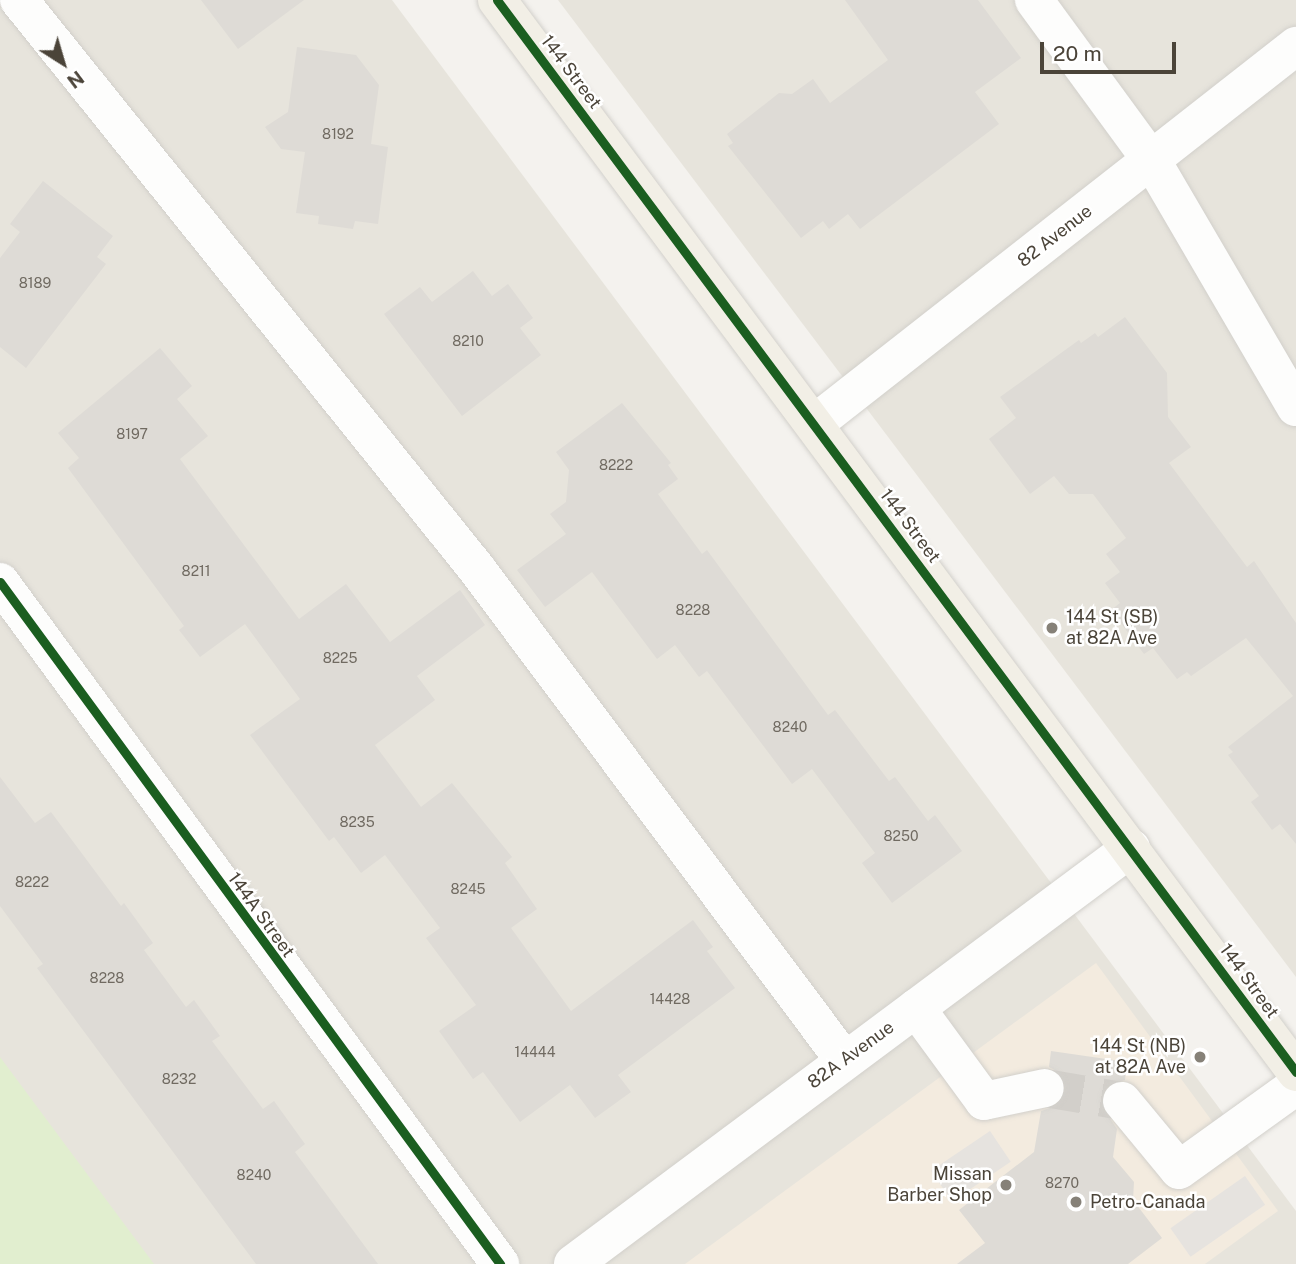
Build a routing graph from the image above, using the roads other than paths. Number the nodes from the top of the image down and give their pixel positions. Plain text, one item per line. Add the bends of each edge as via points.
1 (19, 0) edge
2 (497, 0) edge
3 (1034, 0) edge
4 (1296, 46) edge
5 (1152, 161) junction
6 (1296, 407) edge
7 (814, 424) junction
8 (0, 582) edge
9 (1131, 848) junction
10 (916, 1008) junction
11 (844, 1060) junction
12 (1296, 1072) edge
13 (1296, 1086) edge
14 (1045, 1088) tunnel mouth
15 (1122, 1101) tunnel mouth
16 (500, 1264) edge
17 (573, 1264) edge

1 - 11 street via 460,547
2 - 7 main road, 144 Street
3 - 5 street
4 - 5 street, 82 Avenue
5 - 6 street
5 - 7 street, 82 Avenue
7 - 9 main road, 144 Street
8 - 16 street, 144A Street
9 - 10 street, 82A Avenue
9 - 12 main road, 144 Street
10 - 11 street, 82A Avenue
10 - 14 street via 984,1101
11 - 17 street, 82A Avenue
13 - 15 street via 1179,1170

